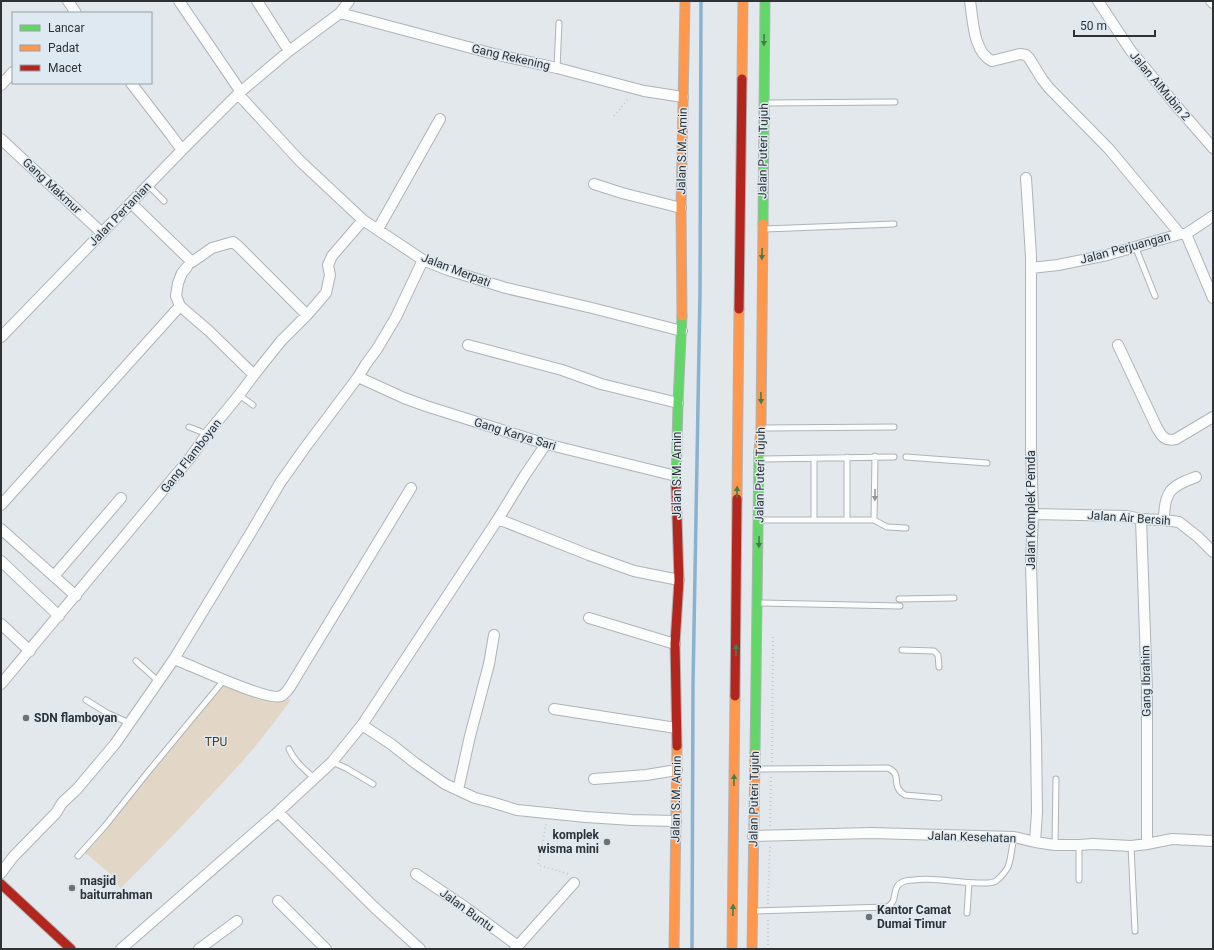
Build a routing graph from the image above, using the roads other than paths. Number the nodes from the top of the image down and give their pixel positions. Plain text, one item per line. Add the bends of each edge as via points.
1 (179, 1) edge
2 (257, 1) edge
3 (348, 1) edge
4 (685, 1) edge
5 (743, 1) edge
6 (765, 1) edge
7 (970, 1) edge
8 (1098, 1) edge
9 (340, 13) junction
10 (558, 23) dead end
11 (289, 51) junction
12 (557, 68) junction
13 (12, 73) edge
14 (132, 84) edge
15 (1, 85) edge
16 (239, 93) junction
17 (683, 97) junction
18 (895, 102) dead end
19 (764, 104) junction
20 (440, 119) dead end
21 (1, 139) edge
22 (1213, 148) edge
23 (182, 150) junction
24 (1026, 178) dead end
25 (594, 184) dead end
26 (148, 185) junction
27 (164, 201) dead end
28 (131, 204) junction
29 (681, 208) junction
30 (1213, 216) edge
31 (363, 220) junction
32 (894, 224) dead end
33 (762, 229) junction
34 (378, 230) junction
35 (102, 233) junction
36 (1183, 234) junction
37 (1135, 246) junction
38 (423, 260) junction
39 (189, 265) junction
40 (1031, 268) junction
41 (1155, 296) dead end
42 (1213, 298) edge
43 (180, 306) junction
44 (307, 315) junction
45 (682, 331) junction
46 (1, 336) edge
47 (468, 345) dead end
48 (1118, 345) dead end
49 (750, 373) junction
50 (254, 375) junction
51 (358, 377) junction
52 (239, 395) junction
53 (678, 403) junction
54 (253, 405) dead end
55 (1213, 417) edge
56 (189, 427) dead end
57 (894, 427) dead end
58 (761, 428) junction
59 (207, 434) junction
60 (546, 444) junction
61 (875, 456) junction
62 (847, 457) junction
63 (894, 457) dead end
64 (906, 457) dead end
65 (814, 458) junction
66 (759, 459) junction
67 (987, 463) dead end
68 (676, 476) junction
69 (1196, 477) dead end
70 (410, 488) dead end
71 (121, 498) dead end
72 (1, 505) edge
73 (1033, 514) junction
74 (1141, 518) junction
75 (498, 519) junction
76 (759, 520) junction
77 (814, 520) junction
78 (847, 520) junction
79 (874, 520) junction
80 (1164, 520) junction
81 (906, 528) dead end
82 (1, 529) edge
83 (1213, 552) edge
84 (1, 561) edge
85 (54, 576) junction
86 (679, 580) junction
87 (76, 596) junction
88 (954, 598) dead end
89 (899, 599) dead end
90 (758, 603) junction
91 (900, 606) dead end
92 (59, 616) junction
93 (589, 618) dead end
94 (1, 624) edge
95 (494, 635) dead end
96 (675, 644) junction
97 (902, 650) dead end
98 (30, 651) junction
99 (174, 659) junction
100 (136, 661) dead end
101 (940, 667) dead end
102 (224, 680) junction
103 (158, 681) junction
104 (1, 684) edge
105 (86, 700) dead end
106 (554, 709) dead end
107 (129, 724) junction
108 (362, 725) junction
109 (676, 728) junction
110 (289, 749) dead end
111 (332, 762) junction
112 (754, 769) junction
113 (677, 770) junction
114 (314, 778) junction
115 (594, 779) dead end
116 (1056, 779) dead end
117 (373, 784) dead end
118 (458, 790) junction
119 (939, 798) dead end
120 (278, 812) junction
121 (676, 821) junction
122 (753, 836) junction
123 (1014, 837) junction
124 (1213, 841) edge
125 (1035, 842) junction
126 (1147, 844) junction
127 (1055, 845) junction
128 (1079, 845) junction
129 (1131, 846) junction
130 (78, 856) dead end
131 (1, 873) edge
132 (416, 874) dead end
133 (1079, 880) dead end
134 (574, 883) road end
135 (969, 883) junction
136 (1, 884) edge
137 (278, 901) dead end
138 (752, 911) junction
139 (967, 913) dead end
140 (237, 920) dead end
141 (1135, 931) dead end
142 (67, 948) edge
143 (516, 948) edge
144 (121, 949) edge
145 (200, 949) edge
146 (326, 949) edge
147 (420, 949) edge
148 (674, 949) edge
149 (732, 949) edge
150 (752, 949) edge

1 - 16 street, Jalan Merpati
2 - 11 street
3 - 9 street, Jalan Pertanian
4 - 17 main road, Jalan S.M. Amin
5 - 49 main road, Jalan Puteri Tujuh
6 -> 19 main road, Jalan Puteri Tujuh
7 - 36 street via 976,38 983,54 992,60 1026,55 1049,88 1109,149
8 - 22 street, Jalan AlMubin 2 via 1131,51
9 - 11 street, Jalan Pertanian
9 - 12 street, Gang Rekening
10 - 12 lane
11 - 16 street, Jalan Pertanian
12 - 17 street, Gang Rekening via 644,91
13 - 15 street
14 - 23 street
16 - 23 street, Jalan Pertanian
16 - 31 street, Jalan Merpati via 300,160
17 - 29 main road, Jalan S.M. Amin
18 - 19 lane
19 - 33 main road, Jalan Puteri Tujuh
20 - 34 street
21 - 35 street, Gang Makmur
23 - 26 street, Jalan Pertanian
24 - 40 street, Jalan Komplek Pemda
25 - 29 street
26 - 27 lane
26 - 28 street, Jalan Pertanian
28 - 35 street, Jalan Pertanian
28 - 39 street
29 - 45 main road, Jalan S.M. Amin
30 - 36 street, Jalan Perjuangan
31 - 34 street, Jalan Merpati
31 - 44 street, Gang Flamboyan via 332,256 328,265 330,275 326,293
32 - 33 lane
33 -> 49 main road, Jalan Puteri Tujuh
34 - 38 street, Jalan Merpati
35 - 46 street, Jalan Pertanian
36 - 37 street, Jalan Perjuangan
36 - 42 street
37 - 40 street, Jalan Perjuangan via 1107,255
37 - 41 lane
38 - 45 street, Jalan Merpati via 506,288
38 - 51 street via 396,317
39 - 43 street via 182,273 178,284 176,296
39 - 44 street via 212,248 233,242
40 - 73 street, Jalan Komplek Pemda
43 - 50 street
43 - 72 street
44 - 50 street, Gang Flamboyan via 281,341
45 - 53 main road, Jalan S.M. Amin
47 - 53 street
48 - 55 street via 1157,428 1166,440 1176,439
49 -> 58 main road, Jalan Puteri Tujuh
149 -> 49 main road, Jalan Puteri Tujuh
50 - 52 street, Gang Flamboyan
51 - 60 street, Gang Karya Sari via 426,406
51 - 99 street via 280,483
52 - 54 lane
52 - 59 street, Gang Flamboyan
53 - 68 main road, Jalan S.M. Amin
56 - 59 lane
57 - 58 lane
58 - 66 main road, Jalan Puteri Tujuh
59 - 87 street, Gang Flamboyan
60 - 68 street, Gang Karya Sari
60 - 75 street
61 - 62 lane
61 - 63 lane
61 -> 79 lane
62 - 65 lane
62 - 78 lane
64 - 67 lane
65 - 66 lane
65 - 77 lane
66 - 76 main road, Jalan Puteri Tujuh
68 - 86 main road, Jalan S.M. Amin
69 - 80 street via 1182,482 1166,497
70 - 102 street via 285,693 277,697 265,695
71 - 85 street
73 - 74 street, Jalan Air Bersih
73 - 125 street, Jalan Komplek Pemda via 1031,564 1036,739
74 - 80 street, Jalan Air Bersih
74 - 126 street, Gang Ibrahim via 1147,692
75 - 86 street via 634,571
75 - 108 street
76 - 77 lane
76 -> 90 main road, Jalan Puteri Tujuh
77 - 78 lane
78 - 79 lane
79 - 81 lane via 887,527
80 - 83 street, Jalan Air Bersih via 1179,522
82 - 85 street
84 - 92 street
85 - 87 street
86 - 96 main road, Jalan S.M. Amin
87 - 92 street, Gang Flamboyan
88 - 89 lane
90 - 91 lane
90 - 112 main road, Jalan Puteri Tujuh
92 - 98 street, Gang Flamboyan
93 - 96 street
94 - 98 street
95 - 118 street
96 - 109 main road, Jalan S.M. Amin
97 - 101 lane via 934,651 938,655
98 - 104 street, Gang Flamboyan
99 - 102 street
99 - 103 street
100 - 103 lane
102 - 130 lane
103 - 107 street
105 - 107 lane
106 - 109 street
107 - 131 street via 56,813
108 - 111 street
108 - 118 street via 445,784
109 - 113 main road, Jalan S.M. Amin
110 - 114 lane via 296,762
111 - 114 street
111 - 117 lane
112 - 119 lane via 888,768 897,776 897,787 905,795
112 - 122 main road, Jalan Puteri Tujuh
113 - 115 street via 646,776
113 - 121 main road, Jalan S.M. Amin
114 - 120 street
116 - 127 lane
118 - 121 street via 475,798 517,810 586,817
120 - 144 street
120 - 147 street
121 - 148 main road, Jalan S.M. Amin
122 - 123 street, Jalan Kesehatan via 871,833
122 - 138 main road, Jalan Puteri Tujuh
123 - 125 street, Jalan Kesehatan
123 - 135 lane via 1008,867 1002,875 996,881 988,883
124 - 126 street, Jalan Kesehatan via 1172,839
125 - 127 street, Jalan Kesehatan
126 - 129 street, Jalan Kesehatan
127 - 128 street, Jalan Kesehatan
128 - 129 street, Jalan Kesehatan
128 - 133 lane
129 - 141 lane
132 - 143 street, Jalan Buntu via 465,907
134 - 143 street
135 - 138 lane via 924,878 904,881 894,892 894,901 888,907
135 - 139 lane
136 - 142 main road
137 - 146 street
138 - 150 main road, Jalan Puteri Tujuh
140 - 145 street

